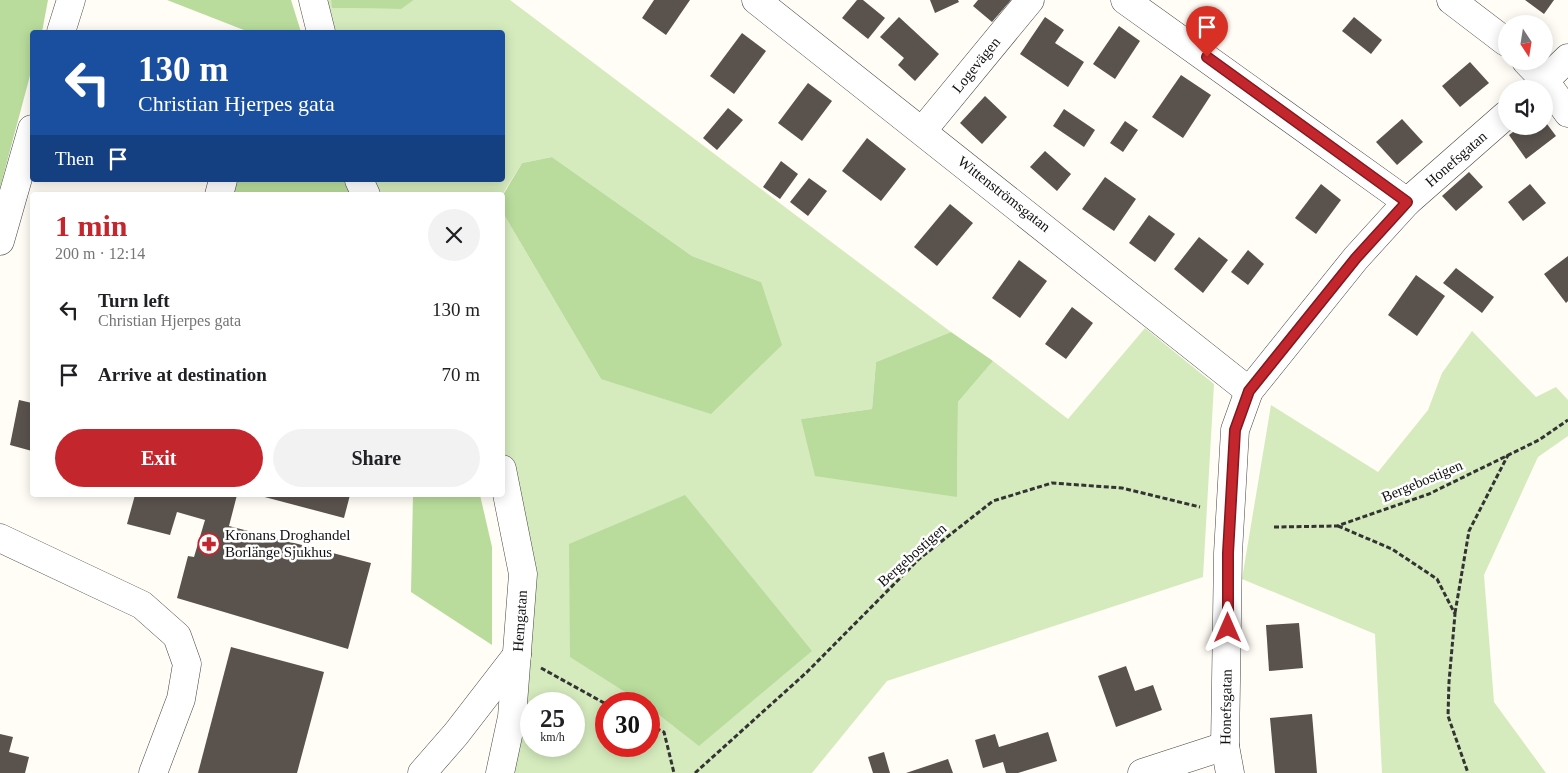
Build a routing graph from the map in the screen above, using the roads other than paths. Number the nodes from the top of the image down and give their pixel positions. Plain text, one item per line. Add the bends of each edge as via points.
1 (71, 0) edge
2 (313, 0) edge
3 (756, 0) edge
4 (1030, 0) edge
5 (1126, 0) edge
6 (1451, 0) edge
7 (62, 30) edge
8 (320, 30) edge
9 (1498, 36) edge
10 (1568, 58) edge
11 (1545, 80) edge
12 (1553, 98) edge
13 (1568, 113) edge
14 (1498, 122) edge
15 (923, 130) junction
16 (30, 136) edge
17 (1407, 202) junction
18 (0, 241) edge
19 (1249, 391) junction
20 (505, 484) edge
21 (0, 538) edge
22 (517, 655) junction
23 (1225, 746) junction
24 (153, 773) edge
25 (422, 773) edge
26 (500, 773) edge
27 (1142, 773) edge
28 (1230, 773) edge

1 - 7 street
2 - 8 street
3 - 15 street, Wittenströmsgatan
4 - 15 street, Logevägen
5 - 17 street
6 - 9 street
10 - 11 street
12 - 13 street
14 - 17 street, Honefsgatan
15 - 19 street, Wittenströmsgatan
16 - 18 street
17 - 19 street, Honefsgatan via 1356,258
19 - 23 street, Honefsgatan via 1235,430 1228,553
20 - 22 street, Hemgatan via 523,574
21 - 24 street via 142,605 176,636 187,664 181,699
22 - 25 street
22 - 26 street, Hemgatan via 512,717
23 - 27 street
23 - 28 street, Honefsgatan

